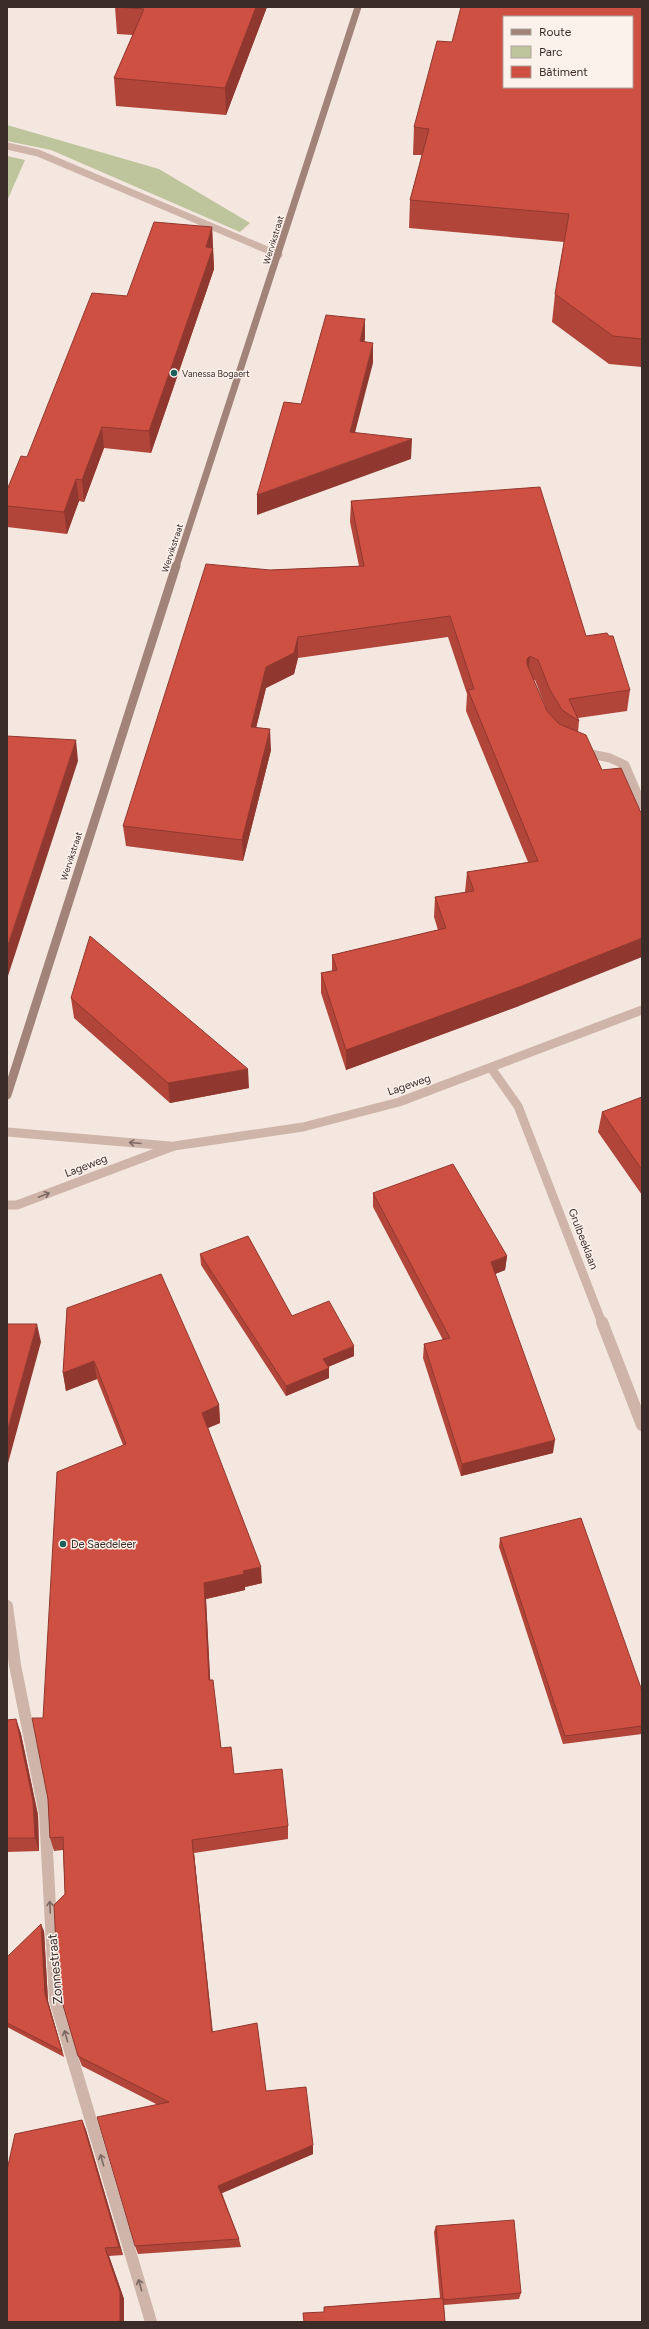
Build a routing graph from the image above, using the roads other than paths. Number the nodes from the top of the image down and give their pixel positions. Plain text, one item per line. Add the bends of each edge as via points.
1 (358, 7) edge
2 (7, 146) edge
3 (279, 255) junction
4 (575, 748) edge
5 (642, 805) edge
6 (642, 1010) edge
7 (491, 1068) junction
8 (7, 1095) edge
9 (7, 1132) edge
10 (174, 1146) junction
11 (7, 1204) edge
12 (642, 1425) edge
13 (7, 1606) edge
14 (151, 2322) edge

1 - 3 street, Wervikstraat
2 - 3 street via 38,153
3 - 8 street, Wervikstraat via 65,907
4 - 5 street via 625,765
6 - 7 street, Lageweg
7 - 10 street, Lageweg via 399,1102 303,1127
7 - 12 street, Grulbeeklaan via 518,1106
10 -> 9 street, Lageweg
11 -> 10 street, Lageweg via 17,1205
14 -> 13 street, Zonnestraat via 55,2000 45,1814 15,1665

